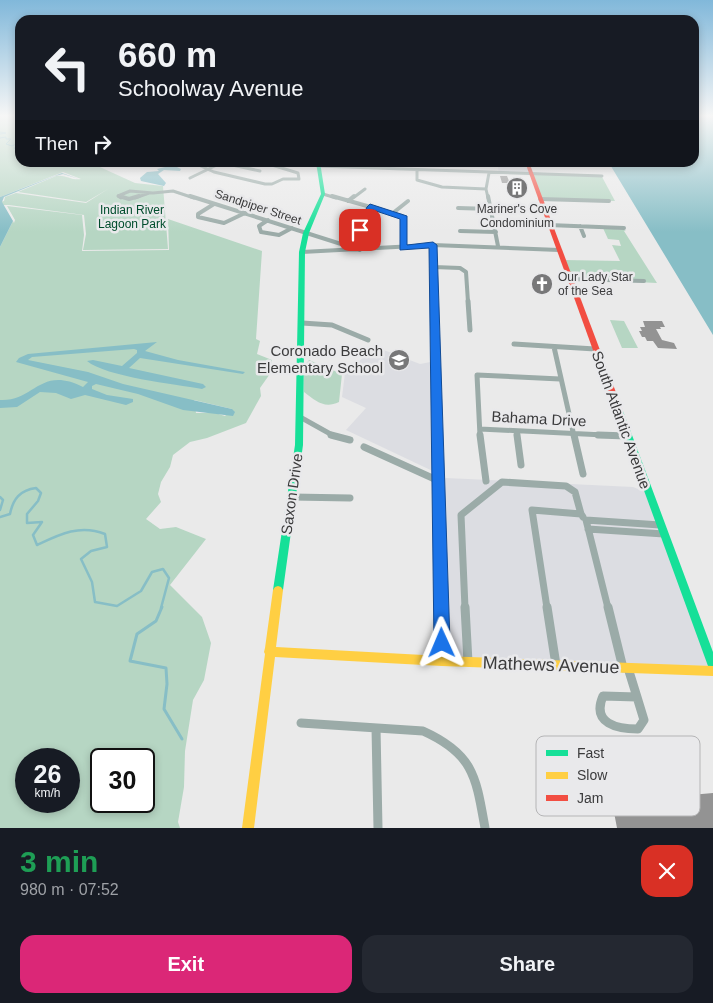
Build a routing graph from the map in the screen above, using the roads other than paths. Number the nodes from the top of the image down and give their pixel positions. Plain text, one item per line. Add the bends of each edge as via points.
1 (201, 167) edge
2 (214, 167) edge
3 (242, 167) edge
4 (278, 167) edge
5 (318, 167) edge
6 (368, 167) edge
7 (529, 167) edge
8 (207, 170) junction
9 (417, 170) junction
10 (260, 171) dead end
11 (489, 173) junction
12 (531, 174) junction
13 (602, 176) dead end
14 (190, 178) dead end
15 (365, 189) dead end
16 (486, 189) junction
17 (149, 193) junction
18 (323, 194) junction
19 (540, 198) junction
20 (348, 200) junction
21 (609, 201) dead end
22 (408, 202) dead end
23 (214, 204) junction
24 (370, 207) junction
25 (458, 208) dead end
26 (492, 209) junction
27 (245, 213) junction
28 (393, 213) junction
29 (268, 220) junction
30 (549, 225) junction
31 (580, 226) junction
32 (292, 228) junction
33 (624, 228) dead end
34 (360, 230) dead end
35 (460, 231) dead end
36 (496, 232) junction
37 (306, 233) junction
38 (584, 236) dead end
39 (433, 245) junction
40 (498, 246) junction
41 (403, 248) junction
42 (360, 250) junction
43 (559, 250) junction
44 (302, 252) junction
45 (434, 267) junction
46 (569, 279) junction
47 (644, 281) dead end
48 (302, 323) junction
49 (470, 330) dead end
50 (368, 340) dead end
51 (514, 344) dead end
52 (554, 347) junction
53 (595, 349) junction
54 (560, 379) junction
55 (300, 418) junction
56 (480, 429) junction
57 (516, 431) junction
58 (574, 434) junction
59 (627, 436) junction
60 (350, 440) dead end
61 (364, 446) dead end
62 (520, 465) dead end
63 (583, 474) dead end
64 (439, 481) junction
65 (486, 481) dead end
66 (292, 497) junction
67 (350, 498) dead end
68 (584, 517) junction
69 (660, 525) junction
70 (588, 529) junction
71 (664, 534) junction
72 (269, 652) junction
73 (442, 661) junction
74 (468, 662) junction
75 (556, 665) junction
76 (713, 666) edge
77 (626, 668) junction
78 (713, 671) edge
79 (637, 697) junction
80 (301, 723) dead end
81 (376, 728) junction
82 (248, 828) edge
83 (378, 828) edge
84 (485, 828) edge

1 - 8 street
2 - 8 street
3 - 10 street
4 - 8 street via 298,173 299,179 283,179 272,184
5 - 18 street
6 - 9 street
7 - 12 street, South Atlantic Avenue
8 - 14 street
9 - 11 street
9 - 16 street via 417,180 442,187
11 - 12 street
11 - 16 street
12 - 13 street
12 - 19 street, South Atlantic Avenue
15 - 20 street
16 - 26 street
17 - 17 street, Sandpiper Street via 129,199 118,196 130,190
17 - 23 street, Sandpiper Street via 173,191
18 - 20 street
18 - 37 street, Saxon Drive
19 - 21 street
19 - 30 street, South Atlantic Avenue
20 - 24 street
22 - 28 street
23 - 27 street, Sandpiper Street
23 - 27 street via 198,214 198,218 224,223
24 - 28 street
24 - 34 street
25 - 26 street
26 - 36 street
27 - 29 street, Sandpiper Street
28 - 41 street via 405,220
29 - 32 street, Sandpiper Street
29 - 32 street via 259,226 261,232 279,235
30 - 31 street
30 - 43 street, South Atlantic Avenue
31 - 33 street
31 - 38 street
32 - 37 street, Sandpiper Street
35 - 36 street
36 - 40 street
37 - 42 street, Sandpiper Street
37 - 44 street, Saxon Drive
39 - 40 street
39 - 41 street
39 - 45 street
40 - 43 street
41 - 42 street
42 - 44 street
43 - 46 street, South Atlantic Avenue
44 - 48 street, Saxon Drive
45 - 49 street via 460,268 466,272
45 - 64 street
46 - 47 street
46 - 53 street, South Atlantic Avenue
48 - 50 street via 332,325
48 - 55 street, Saxon Drive
51 - 52 street
52 - 53 street
52 - 54 street
53 - 59 street, South Atlantic Avenue
54 - 56 street via 477,375
54 - 58 street
55 - 60 street via 326,434
55 - 66 street, Saxon Drive
56 - 57 street, Bahama Drive
56 - 65 street
57 - 58 street, Bahama Drive
57 - 62 street
58 - 59 street, Bahama Drive
58 - 63 street
59 - 69 street, South Atlantic Avenue
61 - 64 street
64 - 73 street
66 - 67 street
66 - 72 street, Saxon Drive
68 - 69 street
68 - 70 street
68 - 74 street via 575,492 566,486 502,482 461,514
68 - 75 street via 532,510
69 - 71 street, South Atlantic Avenue
70 - 71 street
70 - 77 street
71 - 76 street, South Atlantic Avenue
72 - 73 street, Mathews Avenue
72 - 82 street, Saxon Drive
73 - 74 street, Mathews Avenue
74 - 75 street, Mathews Avenue
75 - 77 street, Mathews Avenue
77 - 78 street, Mathews Avenue
77 - 79 street
79 - 79 street via 644,720 638,729 608,725 603,720 600,703 603,696
80 - 81 street
81 - 83 street
81 - 84 street via 423,731 454,749 476,778

